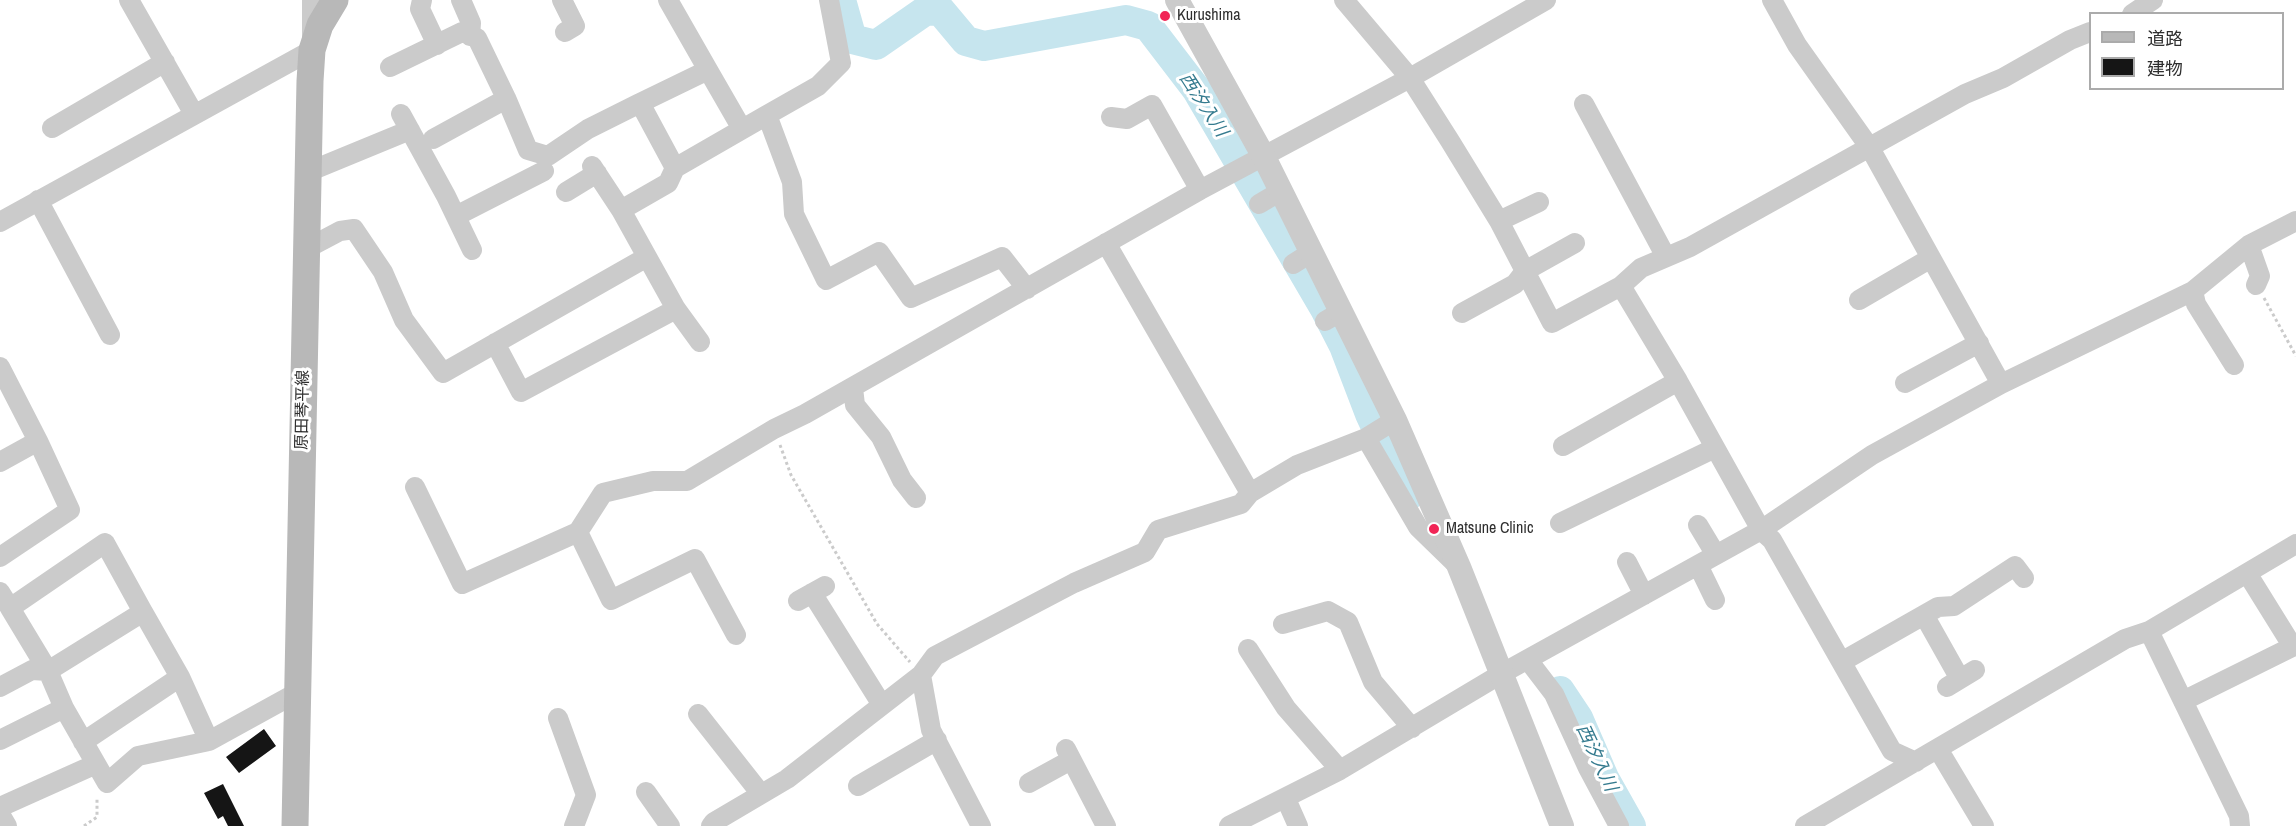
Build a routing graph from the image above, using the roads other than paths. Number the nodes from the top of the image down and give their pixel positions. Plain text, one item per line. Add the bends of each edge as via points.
1 (129, 0) edge
2 (312, 0) edge
3 (334, 0) edge
4 (422, 0) edge
5 (461, 0) edge
6 (562, 0) edge
7 (668, 0) edge
8 (829, 0) edge
9 (1177, 0) edge
10 (1344, 0) edge
11 (1546, 0) edge
12 (1772, 0) edge
13 (2153, 0) edge
14 (2135, 12) edge
15 (576, 26) dead end
16 (2089, 33) edge
17 (470, 36) junction
18 (437, 45) junction
19 (312, 50) junction
20 (165, 62) junction
21 (390, 67) dead end
22 (708, 70) junction
23 (1410, 78) junction
24 (506, 99) junction
25 (640, 103) junction
26 (1584, 104) dead end
27 (194, 114) junction
28 (767, 116) junction
29 (1111, 117) dead end
30 (52, 128) dead end
31 (742, 129) junction
32 (433, 139) dead end
33 (1870, 148) junction
34 (1249, 163) junction
35 (675, 168) junction
36 (544, 171) dead end
37 (308, 172) junction
38 (1200, 190) junction
39 (566, 192) dead end
40 (38, 200) junction
41 (1539, 202) dead end
42 (621, 210) junction
43 (456, 216) junction
44 (2296, 221) edge
45 (0, 222) edge
46 (1499, 222) junction
47 (1106, 243) junction
48 (1575, 243) dead end
49 (2249, 245) junction
50 (306, 249) junction
51 (472, 250) dead end
52 (1666, 257) junction
53 (647, 258) junction
54 (1931, 258) junction
55 (1524, 271) junction
56 (2256, 285) road end
57 (1621, 286) junction
58 (1027, 289) junction
59 (2193, 291) junction
60 (1859, 300) dead end
61 (676, 309) junction
62 (1462, 314) dead end
63 (110, 335) dead end
64 (700, 342) dead end
65 (495, 343) junction
66 (1979, 343) junction
67 (2234, 365) dead end
68 (0, 367) edge
69 (1678, 381) junction
70 (1905, 383) dead end
71 (2001, 384) junction
72 (853, 388) junction
73 (1379, 429) junction
74 (38, 441) junction
75 (1563, 446) dead end
76 (1715, 448) junction
77 (0, 462) edge
78 (415, 487) dead end
79 (1250, 493) junction
80 (916, 498) dead end
81 (1560, 523) dead end
82 (1698, 525) dead end
83 (1761, 530) junction
84 (578, 532) junction
85 (2296, 544) edge
86 (1716, 555) junction
87 (0, 556) edge
88 (1627, 562) dead end
89 (1698, 565) junction
90 (1459, 567) junction
91 (2247, 573) junction
92 (2024, 578) dead end
93 (812, 593) dead end
94 (1644, 595) junction
95 (5, 600) edge
96 (1716, 600) dead end
97 (143, 612) junction
98 (1924, 615) junction
99 (1283, 624) dead end
100 (2149, 631) junction
101 (736, 635) dead end
102 (2294, 646) edge
103 (1248, 649) dead end
104 (1528, 660) junction
105 (1843, 661) junction
106 (48, 670) junction
107 (1501, 674) junction
108 (921, 675) junction
109 (180, 677) junction
110 (1961, 678) dead end
111 (0, 687) edge
112 (298, 692) junction
113 (2183, 701) junction
114 (882, 705) junction
115 (64, 708) junction
116 (698, 714) dead end
117 (558, 718) dead end
118 (1412, 728) junction
119 (0, 740) edge
120 (937, 740) junction
121 (209, 741) junction
122 (83, 742) junction
123 (1938, 749) junction
124 (1916, 762) junction
125 (96, 764) junction
126 (1340, 770) junction
127 (1029, 783) dead end
128 (858, 786) dead end
129 (646, 792) dead end
130 (761, 794) junction
131 (1286, 799) junction
132 (0, 807) edge
133 (0, 814) edge
134 (577, 824) edge
135 (980, 825) edge
136 (7, 826) edge
137 (296, 826) edge
138 (670, 826) edge
139 (711, 826) edge
140 (1106, 826) edge
141 (1229, 826) edge
142 (1298, 826) edge
143 (1562, 826) edge
144 (1619, 826) edge
145 (1805, 826) edge
146 (1984, 826) edge
147 (2240, 826) edge

1 - 20 street
2 - 19 street
3 - 19 main road, 原田琴平線
4 - 18 street via 420,9
5 - 17 street via 471,23
6 - 15 street
7 - 22 street
8 - 28 street via 842,63 818,86
9 - 34 street
10 - 23 street
11 - 23 street
12 - 33 street via 1797,45
13 - 14 street
16 - 33 street via 1965,94
17 - 18 street via 462,32
17 - 24 street via 477,38
18 - 21 street
19 - 27 street
19 - 37 main road, 原田琴平線
20 - 27 street
20 - 30 street
22 - 25 street
22 - 31 street
23 - 34 street
23 - 46 street
24 - 25 street via 528,150 548,156 588,129
24 - 32 street
25 - 35 street
26 - 52 street via 1604,160
27 - 40 street
28 - 31 street
28 - 58 street via 792,182 794,214 826,280 879,252 911,298 1002,257
29 - 38 street via 1127,119 1152,105
31 - 35 street
33 - 52 street
33 - 54 street
34 - 38 street
34 - 73 street via 1334,316
35 - 42 street via 668,183
36 - 43 street
37 - 43 street via 405,122
37 - 50 main road, 原田琴平線
38 - 47 street
39 - 42 street via 595,170
40 - 45 street
40 - 63 street
41 - 46 street
42 - 53 street
43 - 51 street
44 - 49 street
46 - 55 street
47 - 58 street
47 - 79 street
48 - 55 street
49 - 56 street via 2260,276
49 - 59 street
50 - 65 street via 340,231 354,229 383,272 404,320 443,373
50 - 112 main road, 原田琴平線
52 - 57 street via 1641,268
53 - 61 street
53 - 65 street
54 - 60 street
54 - 66 street
55 - 57 street via 1552,323
55 - 62 street via 1515,284
57 - 69 street
58 - 72 street
59 - 67 street via 2196,304
59 - 71 street
61 - 64 street
61 - 65 street via 521,392
66 - 70 street
66 - 71 street
68 - 74 street
69 - 75 street
69 - 76 street
71 - 83 street via 1872,455
72 - 80 street via 855,405 881,437 902,480
72 - 84 street via 687,481 653,481 603,493
73 - 79 street via 1297,465
73 - 90 street
73 - 90 street via 1418,526
74 - 77 street
74 - 87 street via 70,510
76 - 81 street
76 - 83 street
78 - 84 street via 462,584
79 - 108 street via 1241,504 1158,530 1145,552 1074,583 935,656
82 - 86 street
83 - 86 street
83 - 105 street via 1772,540
84 - 101 street via 612,600 695,559
85 - 91 street
86 - 89 street
88 - 94 street
89 - 94 street
89 - 96 street
90 - 107 street
91 - 100 street
91 - 102 street
92 - 98 street via 2016,567 1954,606 1938,607
93 - 114 street
94 - 104 street
95 - 97 street via 105,543
95 - 106 street
97 - 106 street
97 - 109 street
98 - 105 street
98 - 110 street
99 - 118 street via 1328,611 1348,622 1373,682
100 - 113 street
100 - 123 street via 2126,639
102 - 113 street
103 - 126 street via 1286,708
104 - 107 street
104 - 144 street via 1554,694
105 - 124 street via 1892,751
106 - 111 street via 32,670
106 - 115 street
107 - 118 street
107 - 143 street
108 - 114 street
108 - 120 street via 931,730
109 - 121 street
109 - 122 street
112 - 121 street
112 - 137 main road, 原田琴平線
113 - 147 street via 2239,816
114 - 130 street via 787,779
115 - 119 street
115 - 122 street
116 - 130 street
117 - 134 street via 586,795
118 - 126 street
120 - 128 street
120 - 135 street
121 - 125 street via 138,756 107,783
122 - 125 street
123 - 124 street
123 - 146 street
124 - 145 street
125 - 132 street
126 - 131 street
127 - 140 street via 1068,755
129 - 138 street
130 - 139 street
131 - 141 street
131 - 142 street
133 - 136 street

